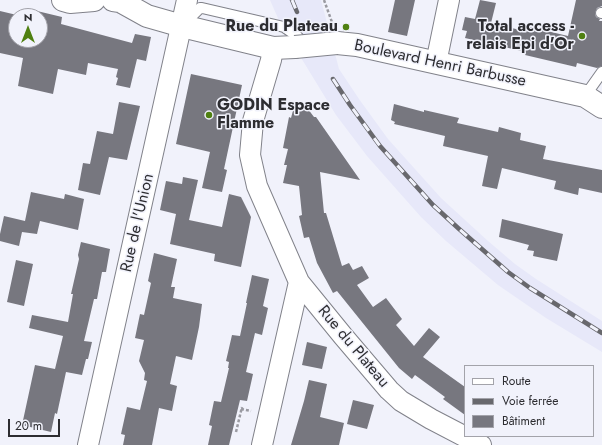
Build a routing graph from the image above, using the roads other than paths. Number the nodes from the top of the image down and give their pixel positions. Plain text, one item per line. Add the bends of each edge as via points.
1 (114, 0) edge
2 (187, 0) edge
3 (450, 0) edge
4 (182, 26) junction
5 (300, 46) junction
6 (273, 48) junction
7 (436, 64) junction
8 (602, 72) edge
9 (593, 102) edge
10 (300, 282) junction
11 (464, 436) edge
12 (466, 437) edge
13 (88, 445) edge
14 (262, 445) edge
15 (481, 445) edge

1 - 4 main road, Boulevard Henri Barbusse via 147,16
2 - 4 street, Rue de l'Union
3 - 7 street
4 - 5 lane via 200,8 284,27 297,36
4 - 6 main road, Boulevard Henri Barbusse
4 - 13 street, Rue de l'Union
5 - 6 main road, Boulevard Henri Barbusse
5 - 7 main road, Boulevard Henri Barbusse, bridge via 337,43 357,45
6 - 10 street, Rue du Plateau via 254,121 250,155 257,186
7 - 9 main road, Boulevard Henri Barbusse
8 - 9 lane
10 - 11 street, Rue du Plateau via 389,390 401,401
10 - 14 street
12 - 15 street, Rue du Plateau

